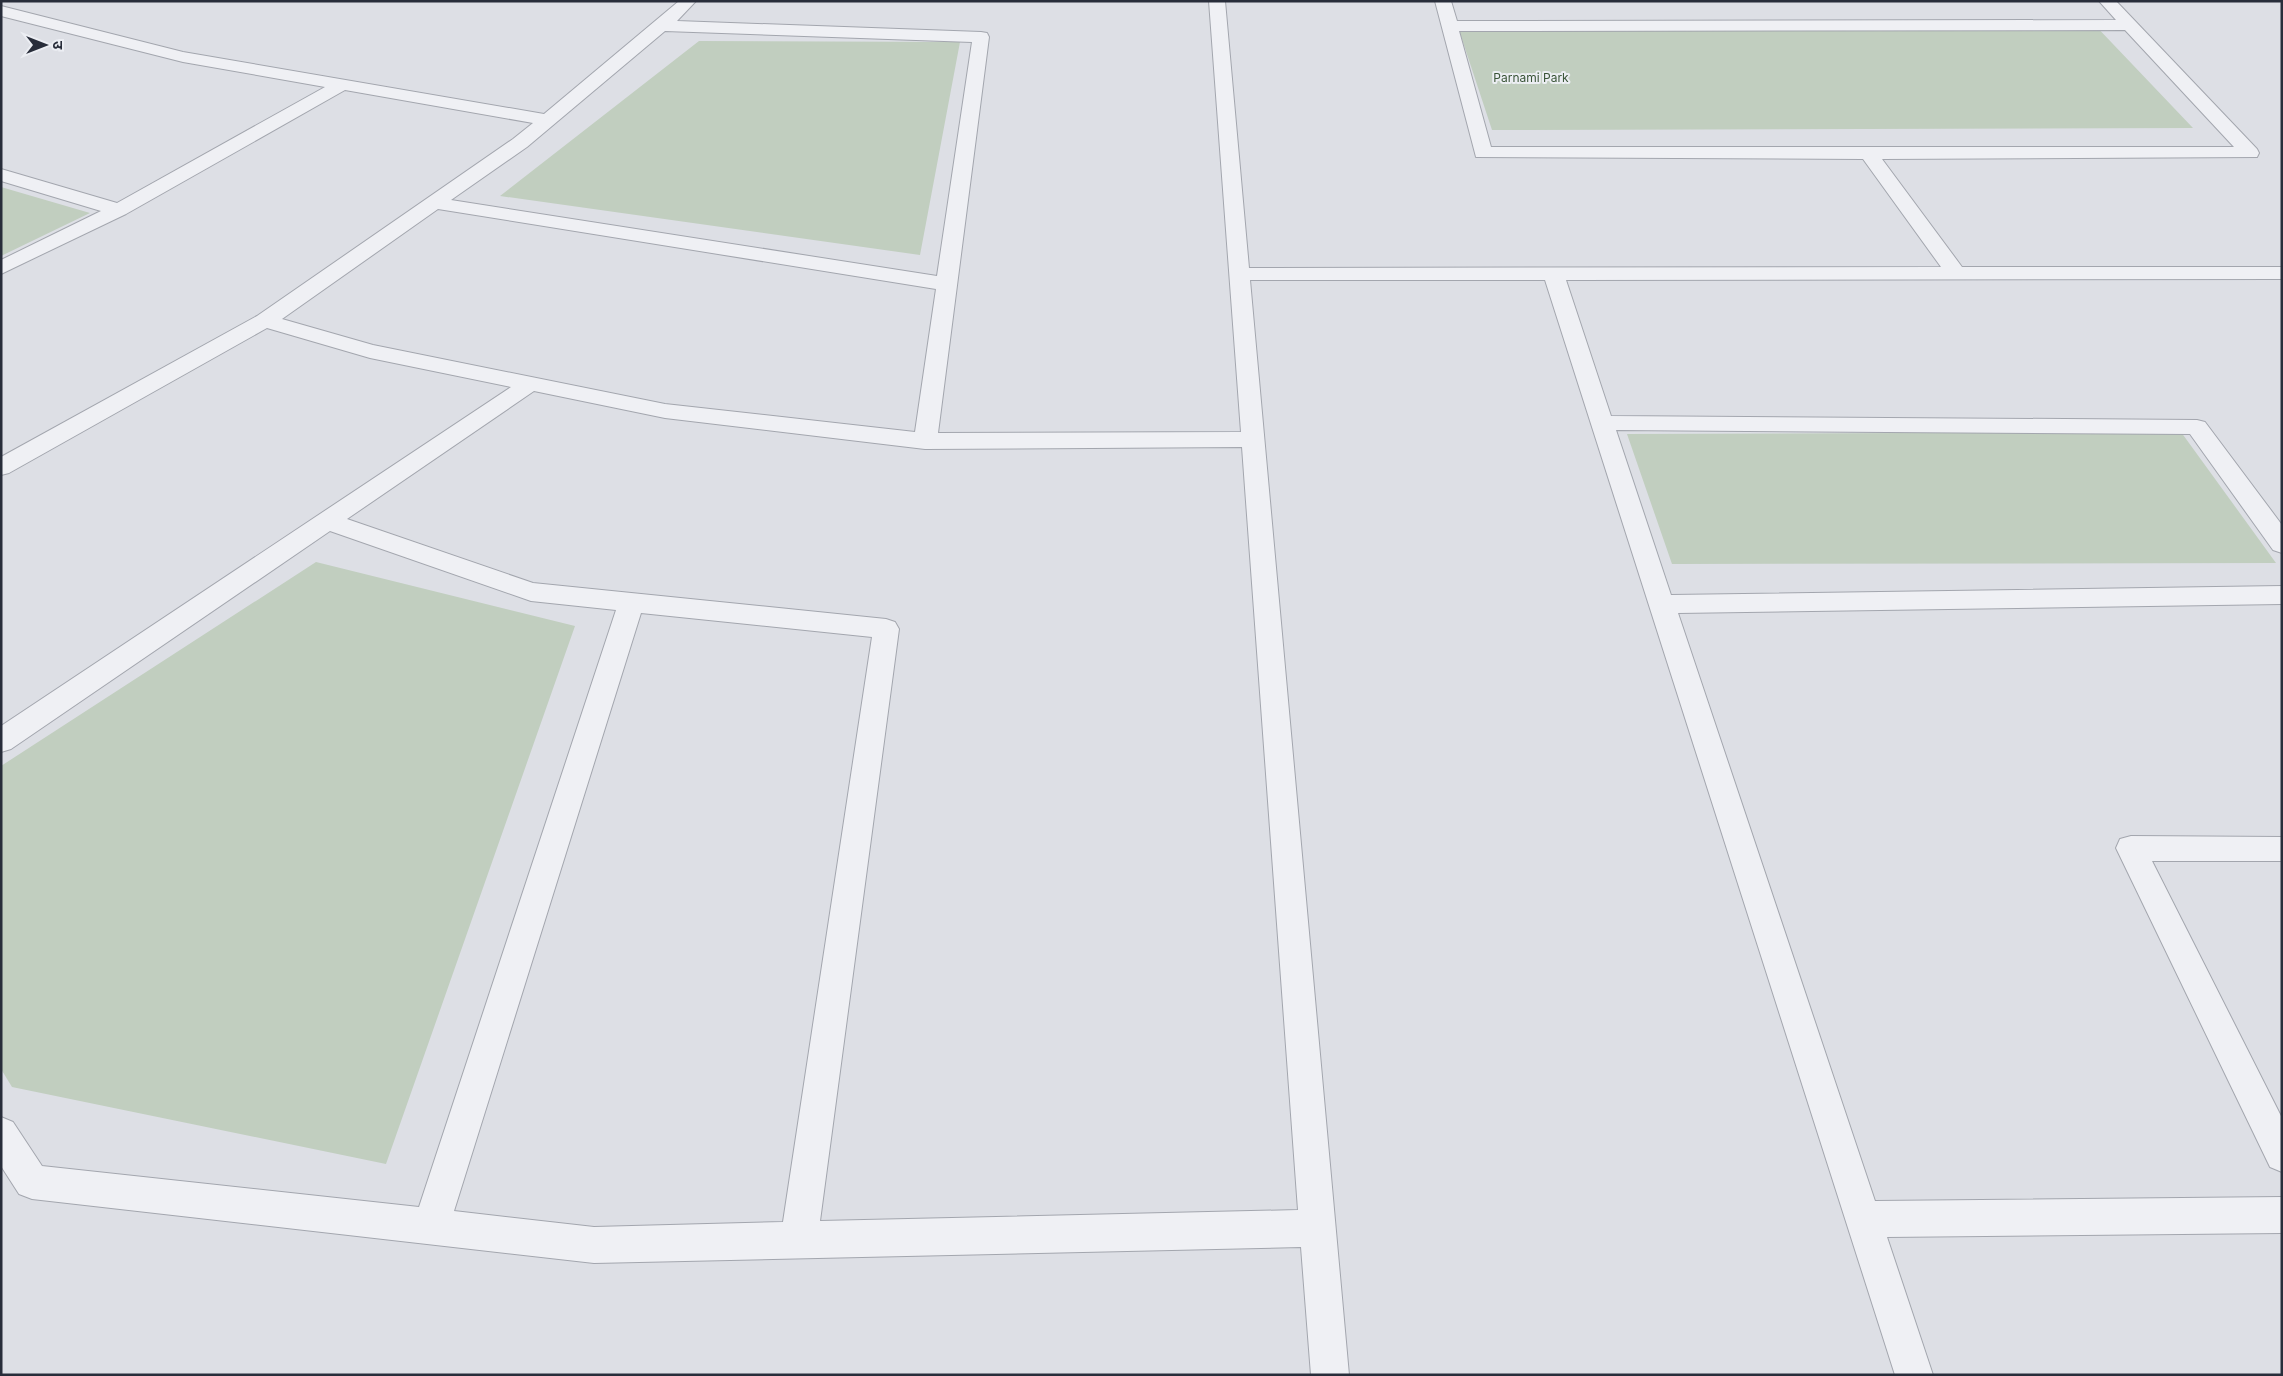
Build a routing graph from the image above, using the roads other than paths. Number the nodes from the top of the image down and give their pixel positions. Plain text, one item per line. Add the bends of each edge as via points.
1 (688, 1) edge
2 (1217, 1) edge
3 (1443, 1) edge
4 (2107, 1) edge
5 (1, 11) edge
6 (2129, 25) junction
7 (663, 26) junction
8 (1449, 26) junction
9 (342, 84) junction
10 (548, 120) junction
11 (1868, 154) junction
12 (1, 175) edge
13 (434, 203) junction
14 (119, 210) junction
15 (1, 268) edge
16 (1553, 273) junction
17 (1956, 273) junction
18 (2282, 273) edge
19 (1240, 274) junction
20 (946, 284) junction
21 (264, 321) junction
22 (530, 384) junction
23 (1601, 423) junction
24 (1253, 439) junction
25 (924, 441) junction
26 (1, 467) edge
27 (326, 522) junction
28 (2282, 544) edge
29 (2282, 595) edge
30 (631, 603) junction
31 (1662, 604) junction
32 (1, 741) edge
33 (2282, 849) edge
34 (1, 1134) edge
35 (2282, 1155) edge
36 (2282, 1215) edge
37 (1863, 1219) junction
38 (432, 1227) junction
39 (1318, 1228) junction
40 (799, 1240) junction
41 (1330, 1375) edge
42 (1914, 1375) edge

1 - 7 street
2 - 19 street
3 - 8 street
4 - 6 street
5 - 9 street via 183,57
6 - 8 street
6 - 11 street via 2250,154
7 - 10 street
7 - 20 street via 981,37
8 - 11 street via 1483,154
9 - 10 street
9 - 14 street
10 - 13 street
11 - 17 street
12 - 14 street
13 - 20 street
13 - 21 street
14 - 15 street
16 - 17 street
16 - 19 street
16 - 23 street
17 - 18 street
19 - 24 street
20 - 25 street
21 - 22 street via 370,351
21 - 26 street
22 - 25 street via 665,411
22 - 27 street
23 - 28 street via 2197,427
23 - 31 street
24 - 25 street
24 - 39 street
27 - 30 street via 531,592
27 - 32 street
29 - 31 street
30 - 38 street
30 - 40 street via 886,629
31 - 37 street
33 - 35 street via 2131,848
34 - 38 street via 32,1182
36 - 37 street
37 - 42 street
38 - 40 street via 594,1245
39 - 40 street
39 - 41 street

